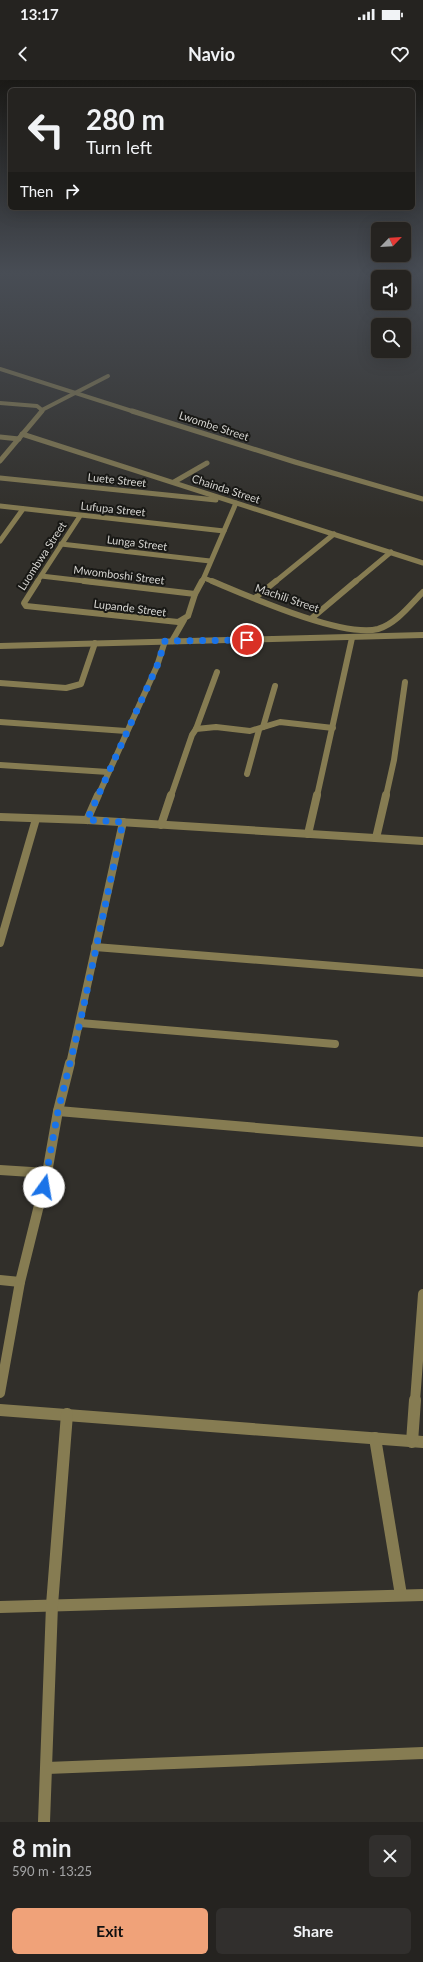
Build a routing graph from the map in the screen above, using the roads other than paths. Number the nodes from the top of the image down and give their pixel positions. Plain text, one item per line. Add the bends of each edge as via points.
1 (0, 369) edge
2 (108, 376) dead end
3 (75, 392) junction
4 (0, 403) edge
5 (42, 410) junction
6 (22, 434) junction
7 (0, 437) edge
8 (19, 439) junction
9 (0, 461) edge
10 (207, 463) dead end
11 (0, 478) edge
12 (174, 482) junction
13 (423, 499) edge
14 (233, 502) junction
15 (0, 506) edge
16 (23, 509) junction
17 (80, 516) junction
18 (224, 531) junction
19 (334, 534) junction
20 (0, 541) edge
21 (61, 544) junction
22 (391, 552) junction
23 (210, 561) junction
24 (423, 563) edge
25 (41, 576) junction
26 (204, 578) junction
27 (423, 592) edge
28 (195, 594) junction
29 (255, 598) junction
30 (26, 606) joint
31 (312, 618) junction
32 (184, 620) junction
33 (356, 635) junction
34 (423, 635) edge
35 (169, 641) junction
36 (95, 643) junction
37 (0, 646) edge
38 (217, 672) dead end
39 (405, 682) dead end
40 (0, 683) edge
41 (275, 686) dead end
42 (0, 722) edge
43 (261, 728) junction
44 (332, 728) junction
45 (196, 729) junction
46 (126, 731) junction
47 (0, 765) edge
48 (108, 772) junction
49 (247, 774) dead end
50 (0, 817) edge
51 (36, 819) junction
52 (87, 820) junction
53 (123, 822) junction
54 (161, 825) junction
55 (308, 834) junction
56 (376, 838) junction
57 (423, 841) edge
58 (0, 943) edge
59 (95, 947) junction
60 (423, 973) edge
61 (80, 1023) junction
62 (335, 1044) dead end
63 (58, 1111) junction
64 (423, 1142) edge
65 (0, 1170) edge
66 (47, 1173) junction
67 (0, 1280) edge
68 (20, 1282) junction
69 (423, 1294) edge
70 (0, 1393) edge
71 (0, 1410) edge
72 (67, 1414) junction
73 (375, 1438) junction
74 (417, 1442) edge
75 (401, 1595) junction
76 (423, 1595) edge
77 (52, 1604) junction
78 (0, 1607) edge
79 (423, 1752) edge
80 (47, 1768) junction
81 (44, 1822) edge

1 - 3 street, Lwombe Street
2 - 3 street
3 - 5 street
3 - 13 street, Lwombe Street via 295,462
4 - 5 street via 37,406
5 - 6 street
6 - 8 street
6 - 12 street, Chainda Street
7 - 8 street
8 - 9 street
10 - 12 street
11 - 14 street, Luete Street
12 - 14 street, Chainda Street
14 - 18 street, Lupande Street
14 - 19 street, Chainda Street
15 - 16 street, Lufupa Street
16 - 17 street, Lufupa Street
16 - 20 street
17 - 18 street, Lufupa Street
17 - 21 street, Luombwa Street
18 - 23 street, Lupande Street
19 - 22 street, Chainda Street
19 - 29 street
21 - 23 street, Lunga Street
21 - 25 street, Luombwa Street
22 - 24 street, Chainda Street
22 - 31 street
23 - 26 street, Lupande Street
25 - 28 street, Mwomboshi Street
25 - 30 street, Luombwa Street via 24,603
26 - 28 street, Lupande Street
26 - 29 street, Machili Street
27 - 33 street, Machili Street via 380,629 365,630
28 - 32 street, Lupande Street via 188,616
29 - 31 street, Machili Street
30 - 32 street, Lupande Street via 170,622
31 - 33 street, Machili Street
32 - 35 street
33 - 34 street
33 - 35 street
33 - 44 street
35 - 36 street
35 - 46 street
36 - 37 street
36 - 40 street via 81,684 66,688
38 - 45 street
39 - 56 street via 394,760
41 - 43 street
42 - 46 street
43 - 44 street via 280,722
43 - 45 street via 250,731 213,727
43 - 49 street
44 - 55 street
45 - 54 street
46 - 48 street
47 - 48 street
48 - 52 street
50 - 51 street
51 - 52 street
51 - 58 street
52 - 53 street
53 - 54 street
53 - 59 street
54 - 55 street
55 - 56 street
56 - 57 street
59 - 60 street
59 - 61 street
61 - 62 street
61 - 63 street
63 - 64 street
63 - 66 street
65 - 66 street
66 - 68 street
67 - 68 street
68 - 70 street
69 - 74 street
71 - 72 street
72 - 73 street
72 - 77 street
73 - 74 street
73 - 75 street
75 - 76 street
75 - 77 street
77 - 78 street
77 - 80 street
79 - 80 street
80 - 81 street

